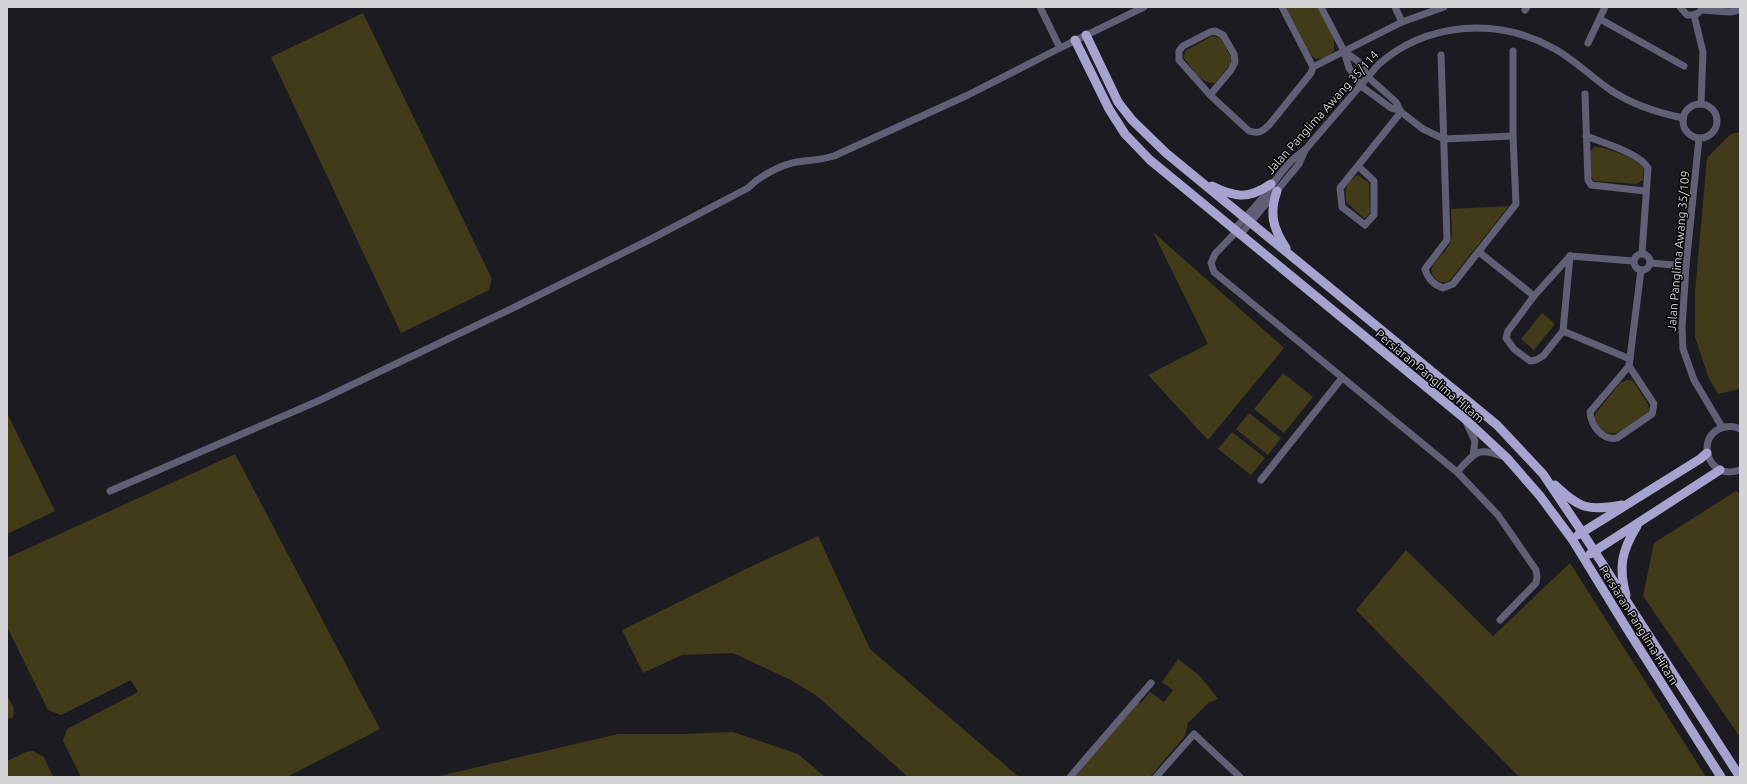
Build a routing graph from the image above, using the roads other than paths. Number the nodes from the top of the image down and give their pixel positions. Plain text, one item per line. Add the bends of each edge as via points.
1 (1040, 7) edge
2 (1144, 7) edge
3 (1282, 7) edge
4 (1321, 7) edge
5 (1395, 7) edge
6 (1444, 7) edge
7 (1605, 7) edge
8 (1673, 7) edge
9 (1734, 7) edge
10 (1681, 9) edge
11 (1701, 9) edge
12 (1740, 10) edge
13 (1694, 15) junction
14 (1600, 18) junction
15 (1402, 22) junction
16 (1086, 35) junction
17 (1075, 40) junction
18 (1588, 43) dead end
19 (1060, 48) junction
20 (1344, 51) junction
21 (1513, 51) dead end
22 (1441, 55) dead end
23 (1684, 66) dead end
24 (1313, 67) junction
25 (1368, 77) junction
26 (1361, 86) junction
27 (1585, 94) dead end
28 (1210, 95) junction
29 (1701, 104) junction
30 (1400, 111) junction
31 (1683, 118) junction
32 (1513, 136) junction
33 (1586, 136) junction
34 (1699, 138) junction
35 (1444, 139) junction
36 (1358, 166) junction
37 (1200, 180) junction
38 (1274, 188) junction
39 (1645, 191) junction
40 (1247, 220) junction
41 (1236, 232) junction
42 (1479, 252) junction
43 (1642, 253) junction
44 (1570, 256) junction
45 (1293, 257) junction
46 (1633, 261) junction
47 (1650, 263) junction
48 (1686, 266) junction
49 (1641, 270) junction
50 (1552, 276) junction
51 (1567, 285) junction
52 (1534, 296) junction
53 (1563, 331) junction
54 (1630, 362) junction
55 (1342, 378) junction
56 (1464, 418) junction
57 (1722, 427) junction
58 (1740, 429) edge
59 (1707, 453) junction
60 (1473, 455) junction
61 (1506, 458) junction
62 (1720, 470) junction
63 (1740, 470) edge
64 (1457, 472) junction
65 (1542, 474) junction
66 (1261, 480) dead end
67 (110, 491) dead end
68 (1627, 504) junction
69 (1638, 523) junction
70 (1582, 532) junction
71 (1572, 539) junction
72 (1594, 551) junction
73 (1583, 558) junction
74 (1629, 605) junction
75 (1500, 620) dead end
76 (1151, 683) dead end
77 (1740, 776) edge
78 (1070, 777) edge
79 (1156, 777) edge
80 (1240, 777) edge
81 (1721, 777) edge

1 - 19 street
2 - 16 street
3 - 24 street
4 - 20 street
5 - 15 street
6 - 15 street
7 - 14 street
8 - 10 street
9 - 12 street
10 - 13 street via 1687,15
11 - 12 street via 1730,12
11 - 13 street
13 - 29 street via 1703,52
14 - 18 street
14 - 23 street
15 - 20 street
16 - 17 street
16 - 37 main road, Persiaran Panglima Hitam via 1118,102 1132,120 1166,153
17 - 19 street
17 - 41 main road, Persiaran Panglima Hitam via 1109,109 1125,134 1150,160
19 - 67 street via 968,95 834,156 780,168 663,233 510,309 318,401
20 - 24 street
20 - 25 street via 1359,62
20 - 26 street via 1349,68
21 - 32 street
22 - 35 street
24 - 28 street via 1269,125 1256,134 1249,131
25 - 26 street, Jalan Panglima Awang 35/114
25 - 30 street via 1396,102
25 - 31 street, Jalan Panglima Awang 35/114 via 1390,55 1411,42 1434,33 1481,27 1528,36 1554,48 1629,101
26 - 30 street via 1391,108
26 - 38 street, Jalan Panglima Awang 35/114 via 1305,150 1299,164
27 - 33 street
28 - 28 street via 1179,60 1179,51 1183,46 1215,31 1227,39 1235,62
29 - 31 street via 1690,107
29 - 34 street via 1711,108 1716,123 1712,133
30 - 35 street via 1423,129
30 - 36 street
31 - 34 street via 1687,132
32 - 35 street
32 - 42 street via 1516,204
33 - 39 street via 1645,162 1648,168
33 - 39 street via 1586,175 1591,185
34 - 48 street, Jalan Panglima Awang 35/109
35 - 42 street via 1447,240 1426,269 1427,276 1434,284 1443,288 1454,284
36 - 36 street via 1340,188 1340,198 1342,207 1365,225 1374,215 1374,181
37 - 38 main road via 1227,193 1242,196
37 - 40 main road, Persiaran Panglima Hitam
38 - 40 street, Jalan Panglima Awang 35/114 via 1272,196
38 - 45 main road via 1272,213 1277,234
39 - 43 street
40 - 41 street
40 - 45 main road, Persiaran Panglima Hitam
41 - 55 street via 1215,254 1211,263 1214,272
41 - 56 main road, Persiaran Panglima Hitam
42 - 52 street
43 - 46 street via 1635,256
43 - 47 street via 1649,258
44 - 46 street
44 - 50 street
44 - 51 street
45 - 65 main road, Persiaran Panglima Hitam via 1497,425
46 - 49 street
47 - 48 street
47 - 49 street via 1646,269
48 - 57 street, Jalan Panglima Awang 35/109 via 1683,349 1694,380
49 - 54 street
50 - 51 street via 1561,274
50 - 52 street
51 - 53 street
52 - 53 street via 1508,331 1506,338 1509,344 1526,359 1534,361 1543,356
53 - 54 street
54 - 54 street via 1654,404 1652,414 1612,439 1596,429 1590,412
55 - 64 street
55 - 66 street
56 - 60 street via 1475,441
56 - 61 main road, Persiaran Panglima Hitam
57 - 58 street
57 - 59 street via 1710,437
59 - 62 street via 1709,460
59 - 68 main road
60 - 61 street via 1487,450
60 - 64 street
61 - 71 main road, Persiaran Panglima Hitam via 1540,496
62 - 63 street
62 - 69 main road
64 - 75 street via 1498,515 1536,570 1536,583
65 - 68 main road via 1583,507 1601,509
65 - 70 main road, Persiaran Panglima Hitam
68 - 70 main road
69 - 72 main road
69 - 74 main road via 1626,546 1621,563 1622,581
70 - 71 main road
70 - 72 main road, Persiaran Panglima Hitam
71 - 73 main road, Persiaran Panglima Hitam
72 - 73 main road
72 - 74 main road, Persiaran Panglima Hitam
73 - 81 main road, Persiaran Panglima Hitam
74 - 77 main road, Persiaran Panglima Hitam
76 - 78 street
79 - 80 street via 1194,734

